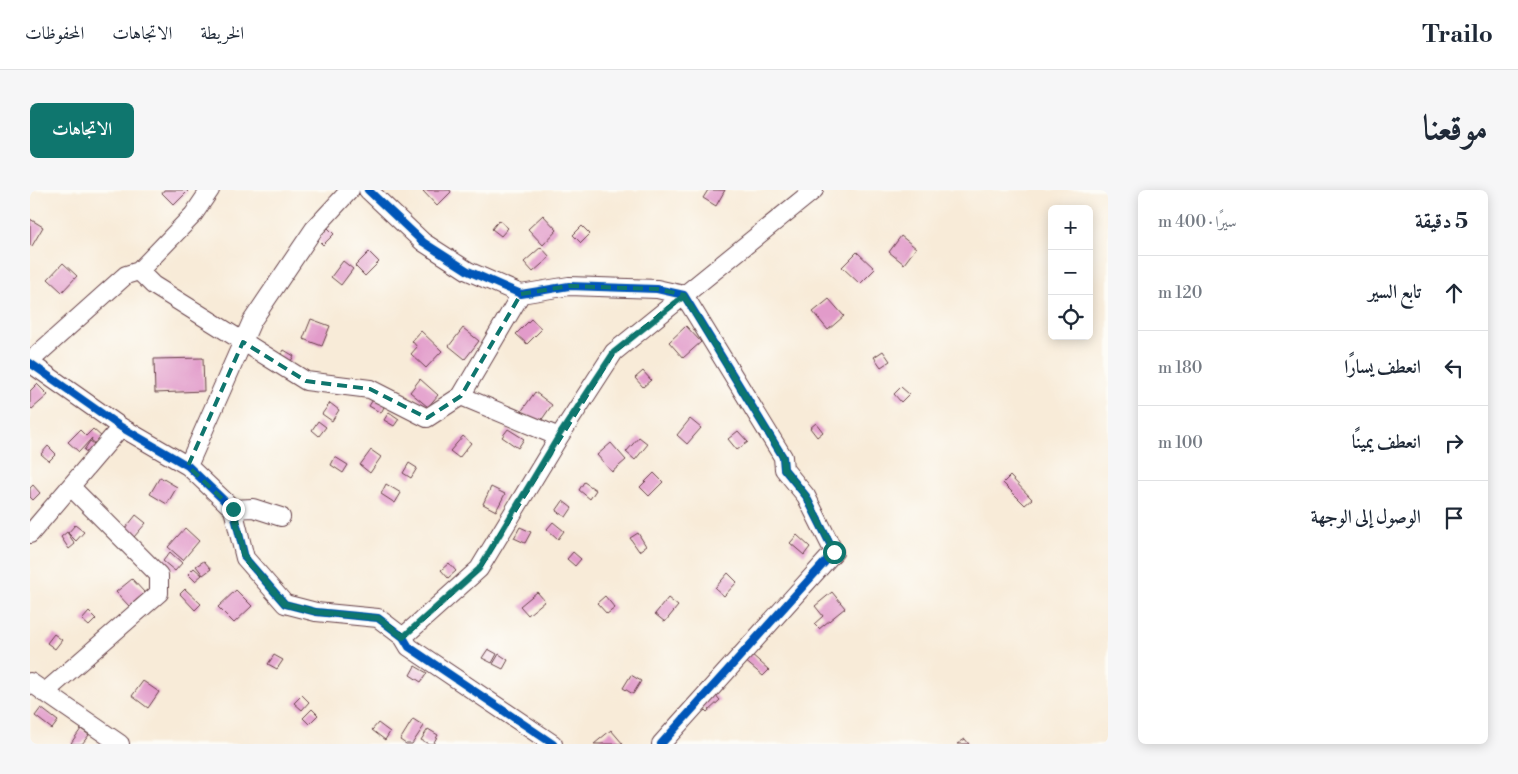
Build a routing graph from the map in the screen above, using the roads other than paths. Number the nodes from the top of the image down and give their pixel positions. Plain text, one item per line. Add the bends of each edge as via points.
1 (210, 190) edge
2 (350, 190) edge
3 (368, 190) edge
4 (814, 190) edge
5 (139, 271) junction
6 (521, 294) junction
7 (684, 296) junction
8 (244, 342) junction
9 (30, 362) edge
10 (462, 396) junction
11 (121, 427) junction
12 (558, 437) junction
13 (188, 466) junction
14 (71, 487) junction
15 (233, 509) junction
16 (281, 518) dead end
17 (30, 534) edge
18 (403, 637) junction
19 (30, 682) edge
20 (44, 693) junction
21 (120, 744) edge
22 (553, 744) edge
23 (661, 744) edge

1 - 5 street via 193,216
2 - 8 street via 314,229 252,321
3 - 6 street via 423,242 468,271
4 - 7 street
5 - 8 street via 153,285
5 - 9 street via 126,275
6 - 7 street via 569,286 657,289
6 - 10 street
7 - 12 street via 614,352
7 - 23 street via 783,457 784,469 806,496 834,552
8 - 10 street via 306,381 370,389 427,418
8 - 13 street
9 - 11 street
10 - 12 street
11 - 13 street
11 - 14 street
12 - 18 street via 479,569
13 - 15 street
14 - 17 street
14 - 20 street via 159,575 159,593
15 - 16 street via 253,508
15 - 18 street via 245,558 285,604 316,612 378,618
18 - 22 street via 409,647
19 - 20 street
20 - 21 street

